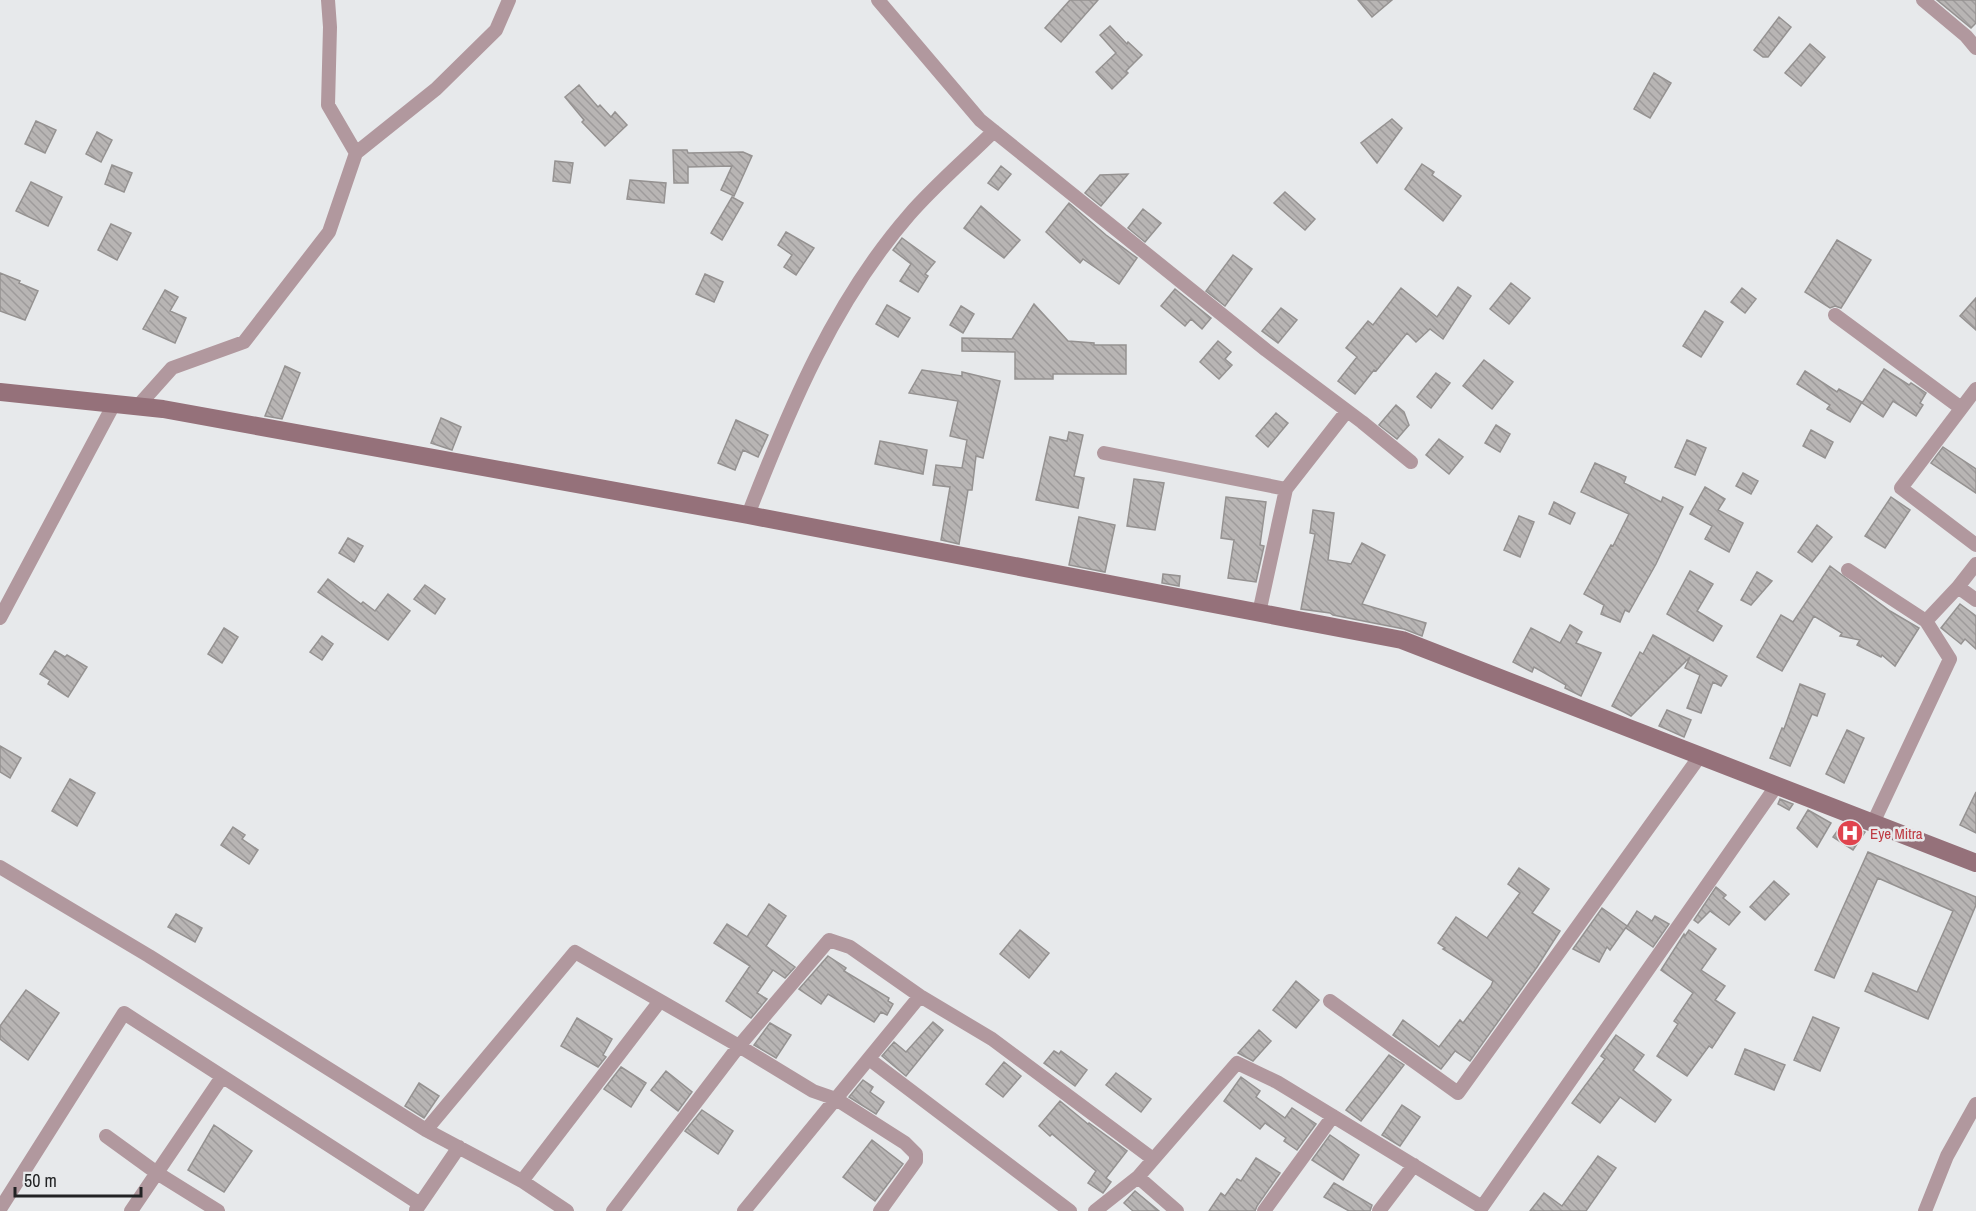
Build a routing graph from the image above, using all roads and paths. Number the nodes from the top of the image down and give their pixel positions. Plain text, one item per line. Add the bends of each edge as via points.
1 (328, 0) edge
2 (509, 0) edge
3 (878, 0) edge
4 (1923, 0) edge
5 (1976, 48) edge
6 (994, 131) junction
7 (356, 153) junction
8 (1835, 315) dead end
9 (1976, 389) edge
10 (0, 392) edge
11 (114, 404) junction
12 (138, 406) junction
13 (1961, 408) junction
14 (1347, 411) junction
15 (1104, 453) dead end
16 (1411, 462) dead end
17 (1286, 489) junction
18 (748, 515) junction
19 (1976, 545) edge
20 (1976, 564) edge
21 (1848, 570) dead end
22 (1958, 587) junction
23 (1976, 600) edge
24 (1258, 613) junction
25 (0, 618) edge
26 (1926, 621) junction
27 (1700, 756) junction
28 (1777, 785) junction
29 (1872, 823) junction
30 (1976, 863) edge
31 (0, 867) edge
32 (920, 996) junction
33 (660, 1002) junction
34 (1330, 1002) dead end
35 (740, 1046) junction
36 (869, 1059) junction
37 (222, 1077) junction
38 (836, 1099) junction
39 (1976, 1104) edge
40 (1333, 1116) junction
41 (426, 1130) junction
42 (106, 1136) dead end
43 (459, 1148) junction
44 (1153, 1160) junction
45 (1414, 1165) junction
46 (157, 1173) junction
47 (1138, 1177) junction
48 (522, 1181) junction
49 (418, 1208) edge
50 (0, 1209) edge
51 (1484, 1209) edge
52 (131, 1211) edge
53 (218, 1211) edge
54 (567, 1211) edge
55 (613, 1211) edge
56 (744, 1211) edge
57 (880, 1211) edge
58 (1070, 1211) edge
59 (1095, 1211) edge
60 (1177, 1211) edge
61 (1264, 1211) edge
62 (1379, 1211) edge
63 (1925, 1211) edge

1 - 7 street via 328,105
2 - 7 street via 496,30 436,88
3 - 6 street via 980,120
4 - 5 street
6 - 14 street
6 - 18 street via 910,214 873,261 837,317 780,434
7 - 12 street via 329,232 244,342 172,368
8 - 13 street
9 - 13 street
10 - 11 street
11 - 12 street
11 - 25 street
12 - 18 street
13 - 19 street via 1901,488
14 - 16 street
14 - 17 street
15 - 17 street
17 - 24 street
18 - 24 street
20 - 22 street
21 - 26 street
22 - 23 street
22 - 26 street
24 - 27 street via 1402,640
26 - 29 street via 1950,659
27 - 28 street
27 - 34 street via 1458,1094
28 - 29 street
28 - 51 street
29 - 30 street
31 - 41 street via 150,956
32 - 35 street via 850,947 829,940
32 - 36 street
32 - 44 street via 992,1039
33 - 35 street
33 - 41 street via 575,952
33 - 48 street
35 - 38 street via 813,1091
35 - 55 street
36 - 38 street
36 - 58 street
37 - 46 street
37 - 49 street
37 - 50 street via 124,1013
38 - 56 street
38 - 57 street via 916,1154 916,1161
39 - 63 street via 1947,1156
40 - 44 street via 1237,1063
40 - 45 street
40 - 61 street
41 - 43 street
42 - 46 street
43 - 48 street
43 - 49 street
44 - 47 street
45 - 51 street
45 - 62 street
46 - 52 street
46 - 53 street
47 - 59 street
47 - 60 street
48 - 54 street

